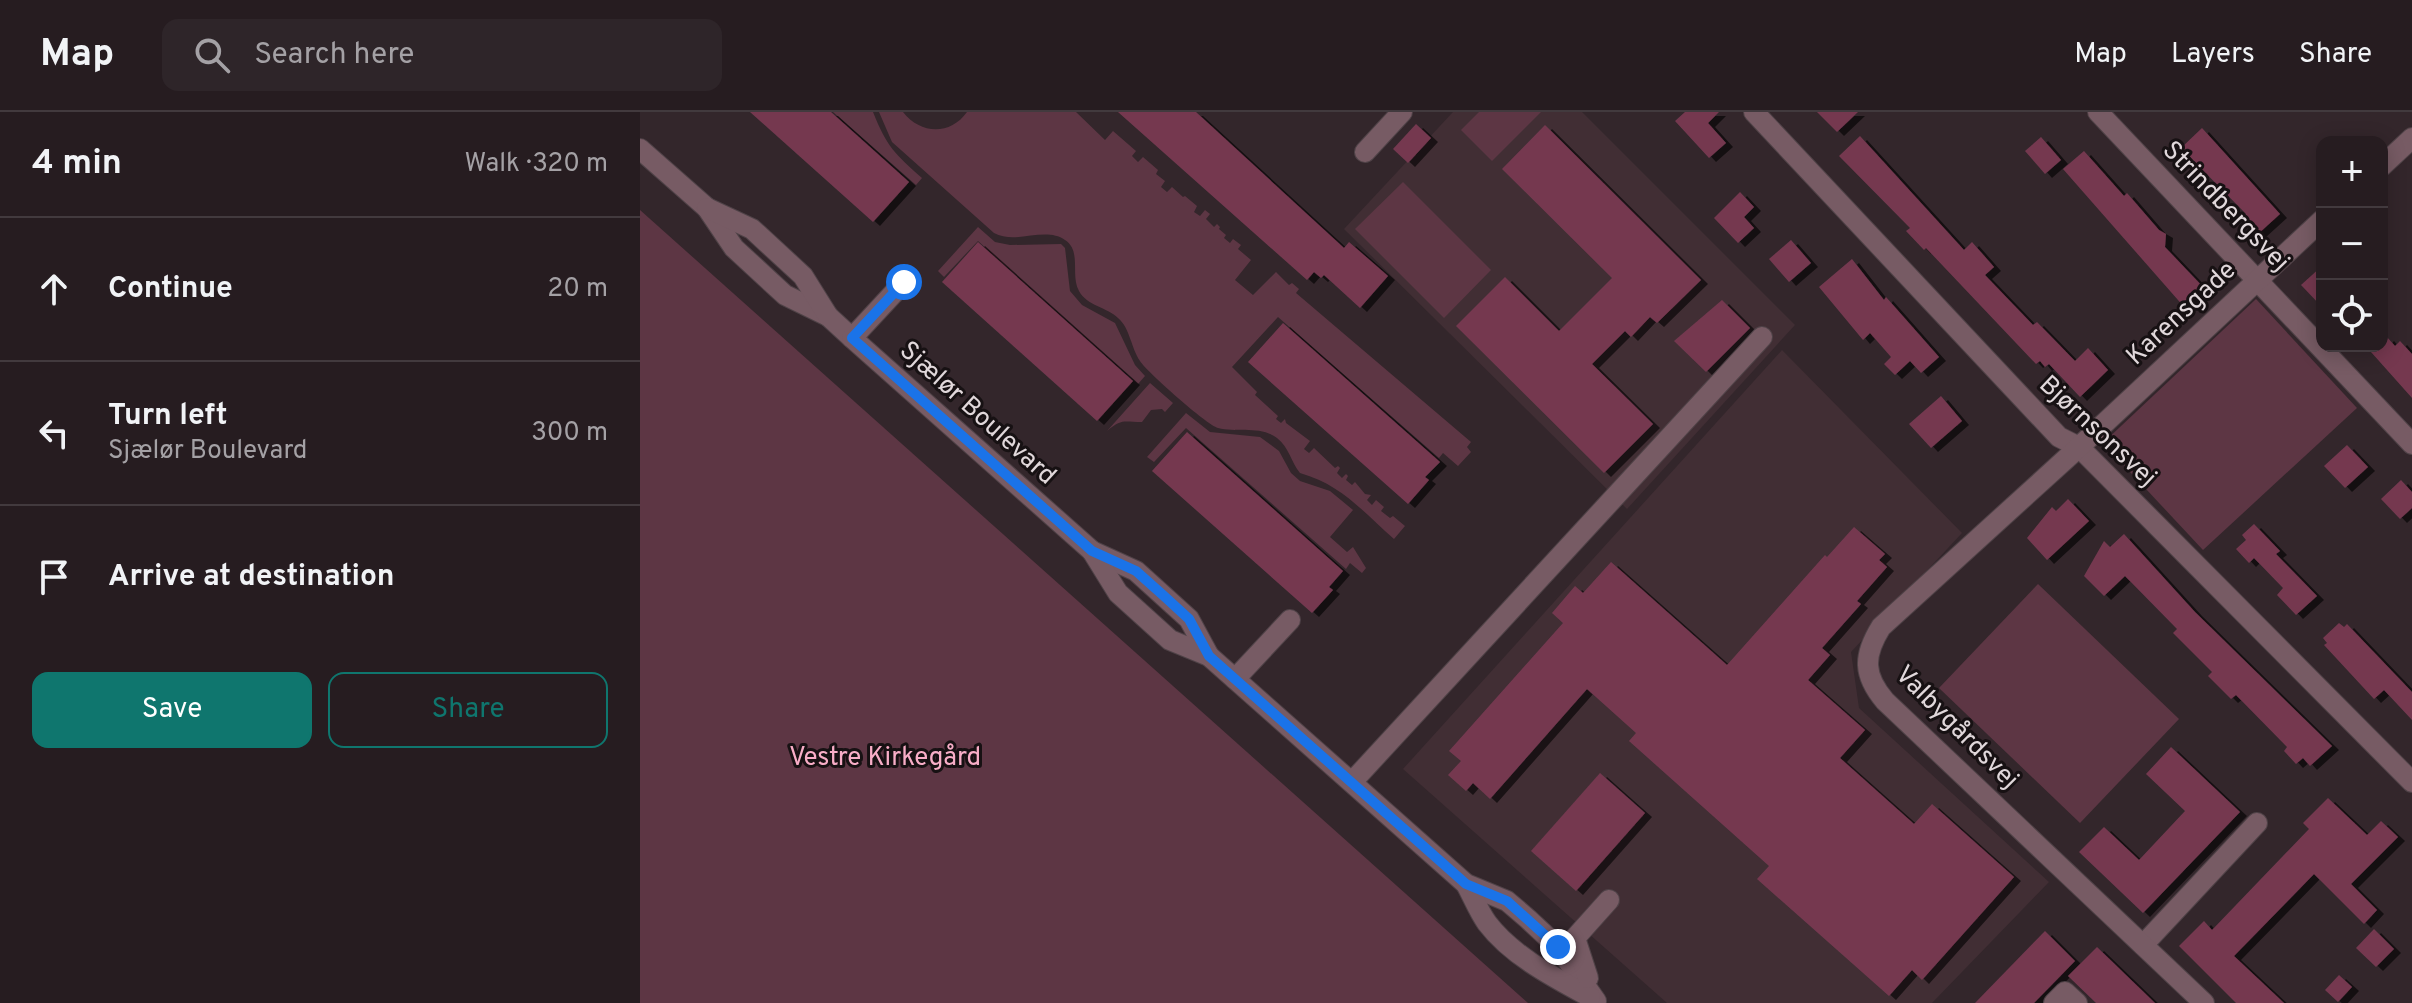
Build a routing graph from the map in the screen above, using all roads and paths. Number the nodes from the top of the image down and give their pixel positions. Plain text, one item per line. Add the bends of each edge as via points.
1 (1402, 112) edge
2 (1754, 112) edge
3 (2098, 112) edge
4 (2412, 138) edge
5 (640, 149) edge
6 (1365, 152) dead end
7 (2388, 160) edge
8 (2316, 225) edge
9 (2257, 279) junction
10 (904, 282) dead end
11 (1762, 337) dead end
12 (852, 338) junction
13 (2412, 444) edge
14 (2079, 447) junction
15 (1092, 551) junction
16 (1290, 620) dead end
17 (1209, 656) junction
18 (1235, 679) junction
19 (1352, 782) junction
20 (2412, 782) edge
21 (2257, 823) dead end
22 (1466, 884) junction
23 (1609, 900) dead end
24 (2143, 945) junction
25 (1598, 1002) edge
26 (2054, 1003) edge
27 (2077, 1003) edge
28 (2204, 1003) edge

1 - 6 street
2 - 14 street, Bjørnsonsvej via 2059,437
3 - 9 street, Strindbergsvej
4 - 7 street
5 - 12 street, Sjælør Boulevard via 707,208 752,229 803,276 828,316
8 - 9 street, Karensgade
9 - 13 street, Strindbergsvej
9 - 14 street, Karensgade
10 - 12 street
11 - 19 street
12 - 15 street, Sjælør Boulevard
14 - 20 street, Bjørnsonsvej
14 - 24 street, Valbygårdsvej via 1881,627 1870,645 1867,666 1885,701
15 - 17 street, Sjælør Boulevard via 1118,593 1170,640
15 - 17 street, Sjælør Boulevard via 1136,571 1164,596 1189,619
16 - 18 street
17 - 18 street, Sjælør Boulevard
18 - 19 street, Sjælør Boulevard
19 - 22 street, Sjælør Boulevard
21 - 24 street
22 - 25 street, Sjælør Boulevard via 1507,901 1528,919 1558,947
22 - 25 street, Sjælør Boulevard via 1488,924 1536,968
23 - 25 street via 1575,938
24 - 28 street, Valbygårdsvej
26 - 27 street via 2065,992

